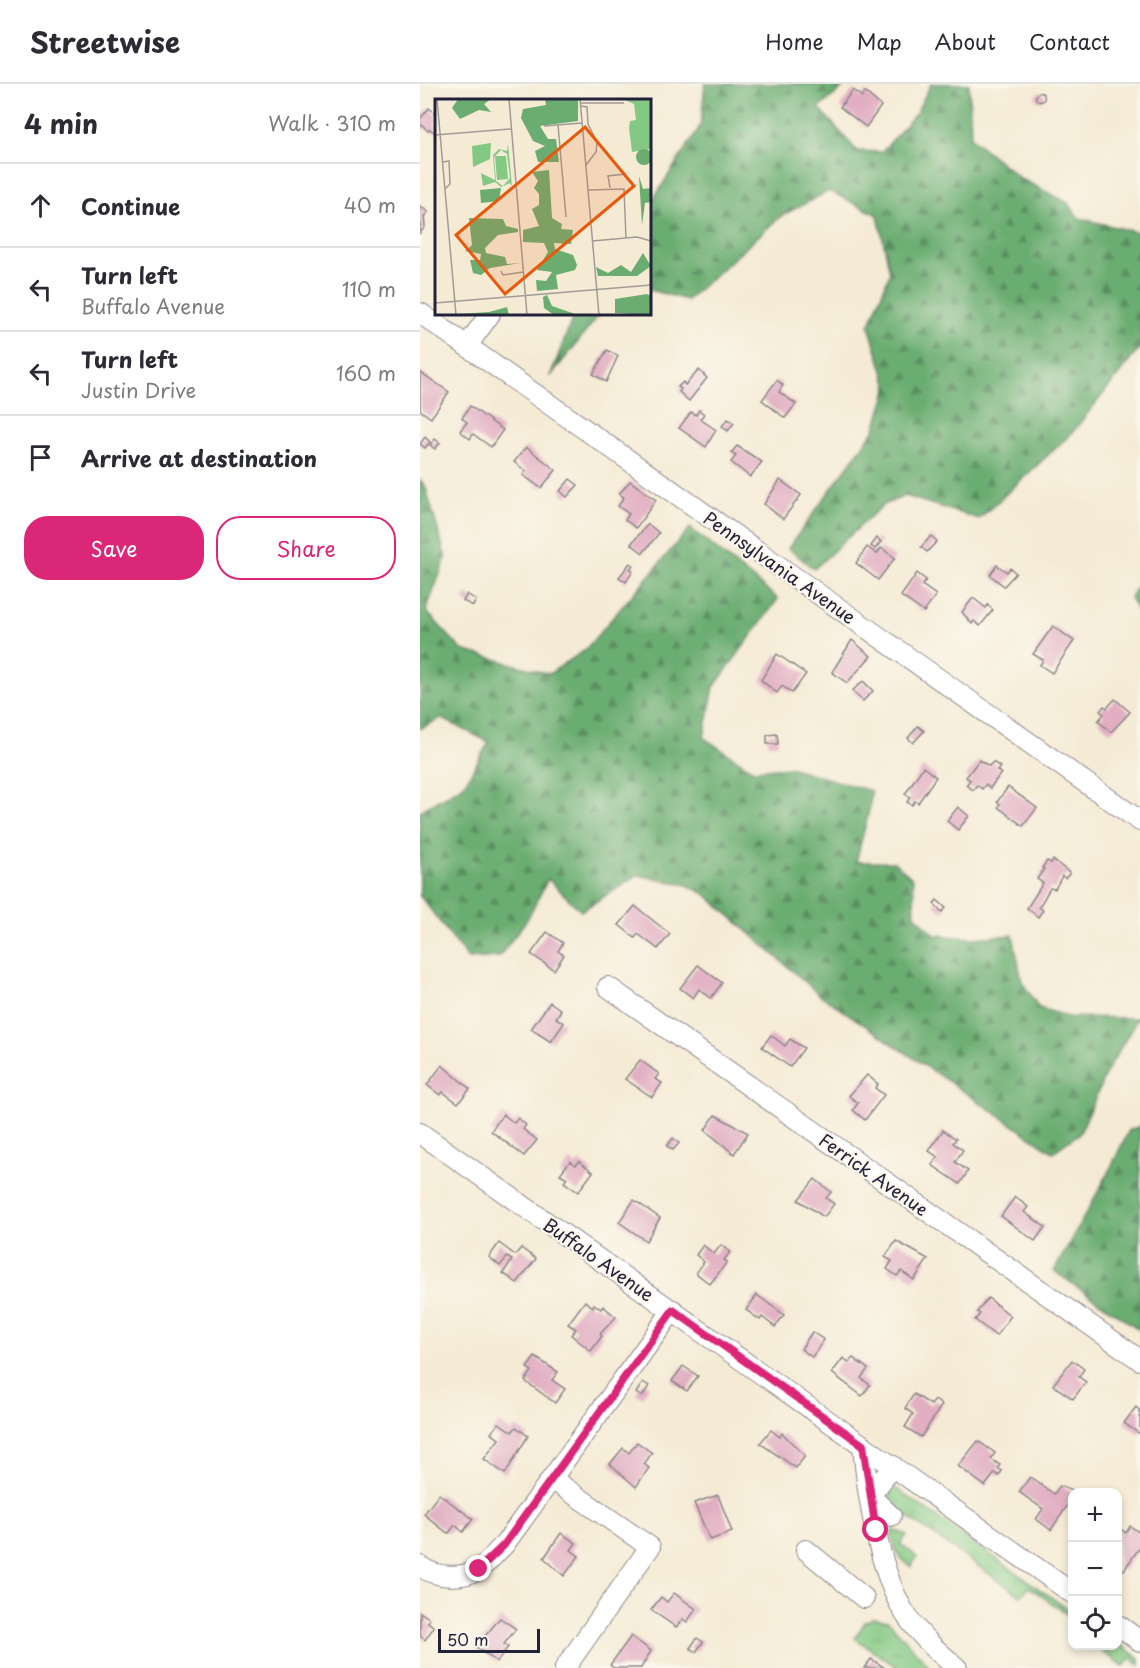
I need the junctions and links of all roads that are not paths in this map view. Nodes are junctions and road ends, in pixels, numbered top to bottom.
1 (420, 313) edge
2 (489, 315) edge
3 (467, 346) junction
4 (1140, 821) edge
5 (608, 987) dead end
6 (420, 1133) edge
7 (673, 1310) junction
8 (1140, 1360) edge
9 (863, 1445) junction
10 (893, 1466) junction
11 (552, 1479) junction
12 (870, 1496) junction
13 (891, 1516) dead end
14 (806, 1550) dead end
15 (420, 1566) edge
16 (1068, 1590) edge
17 (864, 1598) dead end
18 (1122, 1628) edge
19 (1140, 1641) edge
20 (565, 1668) edge
21 (957, 1668) edge

1 - 3 street, Pennsylvania Avenue
2 - 3 street
3 - 4 street, Pennsylvania Avenue
5 - 8 street, Ferrick Avenue
6 - 7 street, Buffalo Avenue
7 - 9 street, Buffalo Avenue
7 - 11 street
9 - 10 street, Buffalo Avenue
9 - 12 street
10 - 12 street
10 - 16 street, Buffalo Avenue
11 - 15 street
11 - 20 street
12 - 13 street
12 - 21 street
14 - 17 street
18 - 19 street

